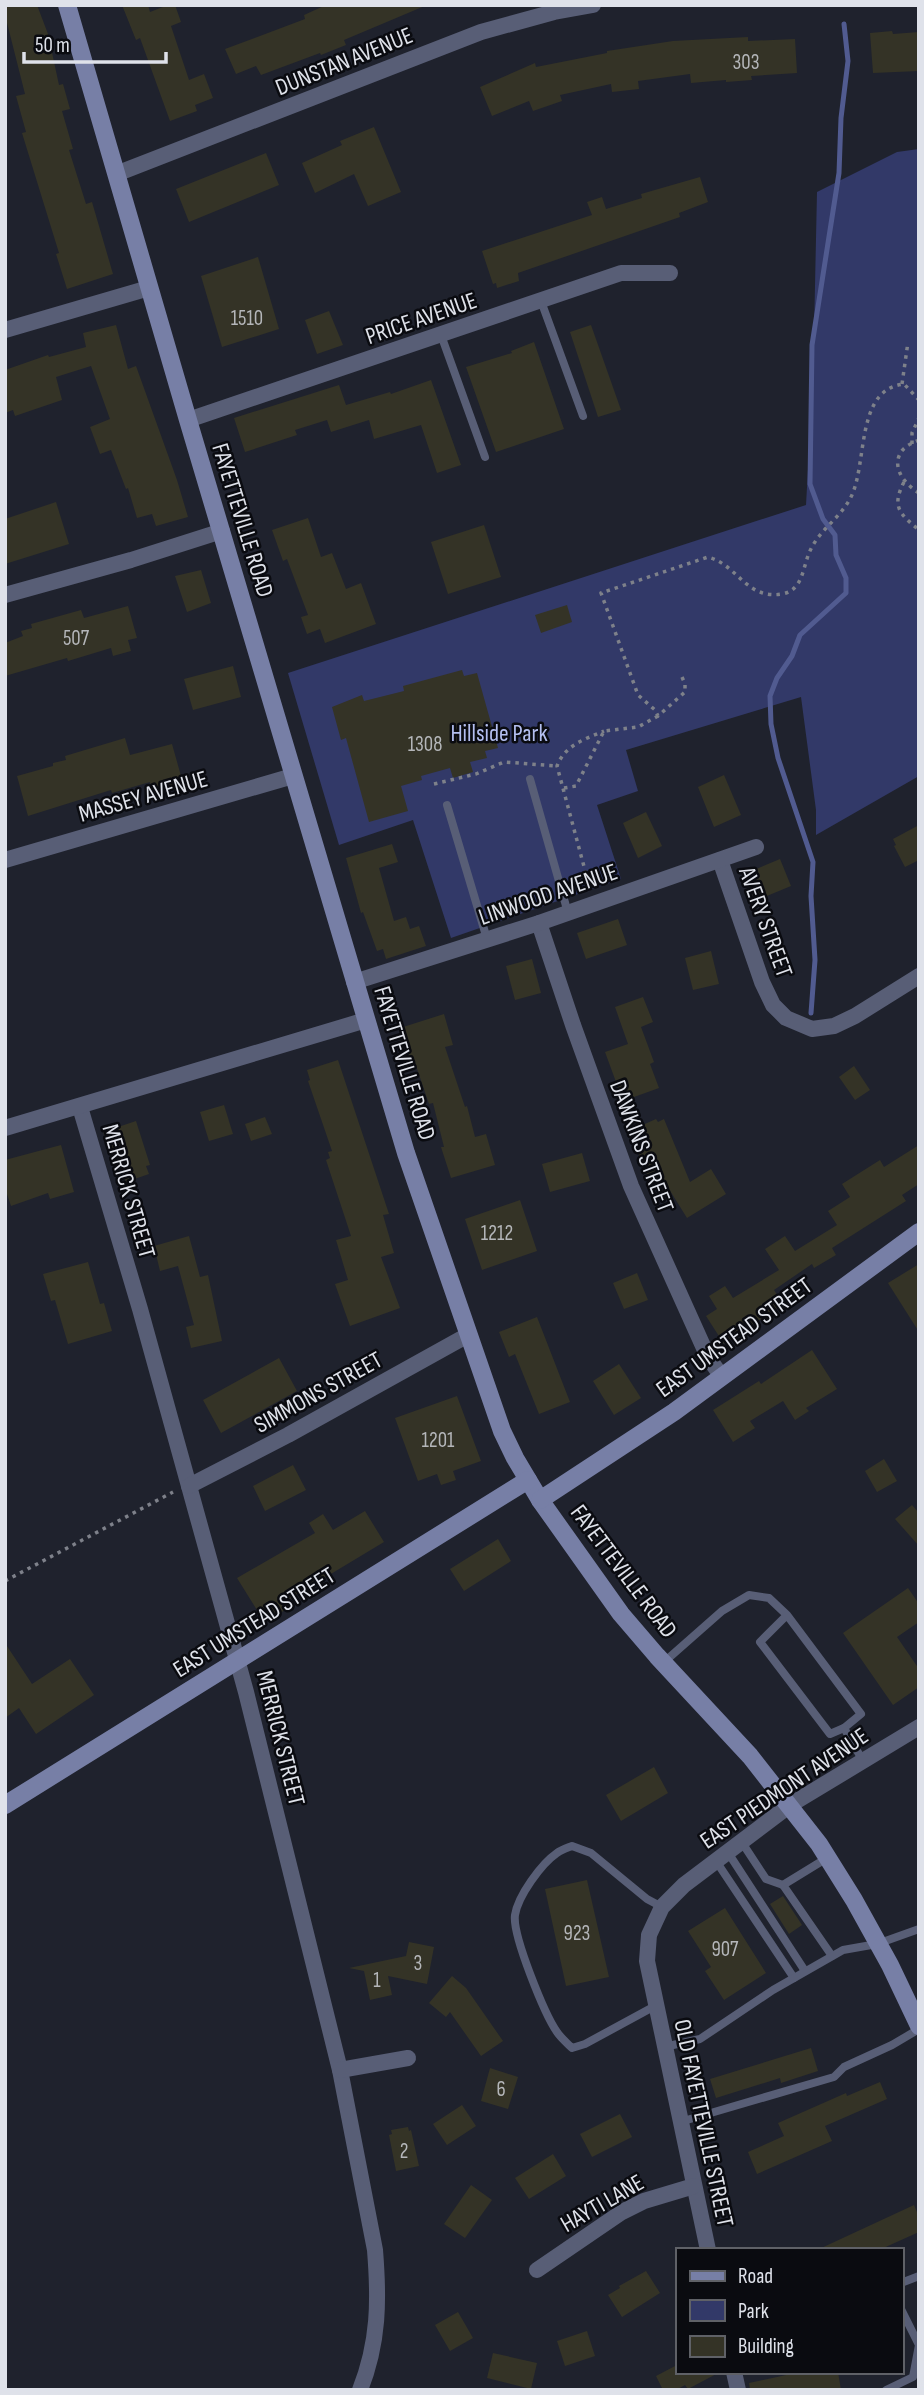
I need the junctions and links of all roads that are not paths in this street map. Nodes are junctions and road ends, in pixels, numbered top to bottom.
1 (67, 5) edge
2 (593, 5) edge
3 (116, 174) junction
4 (670, 273) dead end
5 (149, 288) junction
6 (541, 301) junction
7 (5, 330) edge
8 (441, 335) junction
9 (583, 416) dead end
10 (188, 420) junction
11 (485, 457) dead end
12 (222, 531) junction
13 (5, 595) edge
14 (293, 776) junction
15 (530, 779) dead end
16 (447, 805) dead end
17 (756, 847) dead end
18 (7, 854) edge
19 (720, 860) junction
20 (568, 912) junction
21 (539, 923) junction
22 (487, 939) junction
23 (919, 976) edge
24 (354, 982) junction
25 (366, 1020) junction
26 (80, 1107) junction
27 (5, 1129) edge
28 (919, 1232) edge
29 (468, 1335) junction
30 (722, 1377) junction
31 (528, 1480) junction
32 (189, 1486) junction
33 (540, 1500) junction
34 (787, 1615) junction
35 (238, 1661) junction
36 (663, 1663) junction
37 (919, 1727) edge
38 (844, 1728) junction
39 (863, 1761) junction
40 (5, 1805) edge
41 (790, 1805) junction
42 (728, 1851) junction
43 (827, 1858) junction
44 (766, 1879) junction
45 (783, 1885) junction
46 (751, 1888) junction
47 (662, 1907) junction
48 (919, 1928) edge
49 (877, 1944) junction
50 (832, 1956) junction
51 (805, 1971) junction
52 (794, 1978) junction
53 (655, 2006) junction
54 (919, 2027) edge
55 (664, 2047) junction
56 (408, 2058) dead end
57 (340, 2070) junction
58 (680, 2122) junction
59 (694, 2186) junction
60 (708, 2248) edge
61 (537, 2270) dead end
62 (903, 2312) edge
63 (360, 2390) edge
64 (886, 2390) edge

1 - 3 main road, FAYETTEVILLE ROAD
2 - 3 street, DUNSTAN AVENUE
3 - 5 main road, FAYETTEVILLE ROAD
4 - 6 street, PRICE AVENUE
5 - 7 street
5 - 10 main road, FAYETTEVILLE ROAD
6 - 8 street, PRICE AVENUE
6 - 9 lane
8 - 10 street, PRICE AVENUE
8 - 11 lane
10 - 12 main road, FAYETTEVILLE ROAD
12 - 13 street
12 - 14 main road, FAYETTEVILLE ROAD
14 - 18 street, MASSEY AVENUE
14 - 24 main road, FAYETTEVILLE ROAD
15 - 20 lane
16 - 22 lane
17 - 19 street, LINWOOD AVENUE
19 - 20 street, LINWOOD AVENUE
19 - 23 street, AVERY STREET
20 - 21 street, LINWOOD AVENUE
21 - 22 street, LINWOOD AVENUE
21 - 30 street, DAWKINS STREET
22 - 24 street, LINWOOD AVENUE
24 - 25 main road, FAYETTEVILLE ROAD
25 - 26 street
25 - 29 main road, FAYETTEVILLE ROAD
26 - 27 street
26 - 32 street, MERRICK STREET
28 - 30 main road, EAST UMSTEAD STREET
29 - 31 main road, FAYETTEVILLE ROAD
29 - 32 street, SIMMONS STREET
30 - 33 main road, EAST UMSTEAD STREET
31 - 33 main road, FAYETTEVILLE ROAD
31 - 35 main road, EAST UMSTEAD STREET
32 - 35 street, MERRICK STREET
33 - 36 main road, FAYETTEVILLE ROAD
34 - 36 lane
34 - 38 lane
34 - 38 lane
35 - 40 main road, EAST UMSTEAD STREET
35 - 57 street, MERRICK STREET
36 - 41 main road, FAYETTEVILLE ROAD
37 - 39 street, EAST PIEDMONT AVENUE
38 - 39 lane
39 - 41 street, EAST PIEDMONT AVENUE
41 - 42 street, EAST PIEDMONT AVENUE
41 - 43 main road, FAYETTEVILLE ROAD
42 - 44 lane
42 - 46 lane
42 - 47 street, EAST PIEDMONT AVENUE
42 - 52 lane
43 - 45 lane
43 - 49 main road, FAYETTEVILLE ROAD
44 - 45 lane
44 - 46 lane
45 - 50 lane
46 - 51 lane
47 - 53 street, EAST PIEDMONT AVENUE
47 - 53 lane
48 - 49 lane
49 - 50 lane
49 - 54 main road, FAYETTEVILLE ROAD
50 - 51 lane
51 - 52 lane
52 - 55 lane
53 - 55 street, OLD FAYETTEVILLE STREET
54 - 58 lane
55 - 58 street, OLD FAYETTEVILLE STREET
56 - 57 street
57 - 63 street, MERRICK STREET
58 - 59 street, OLD FAYETTEVILLE STREET
59 - 60 street, OLD FAYETTEVILLE STREET
59 - 61 street, HAYTI LANE
62 - 64 lane

